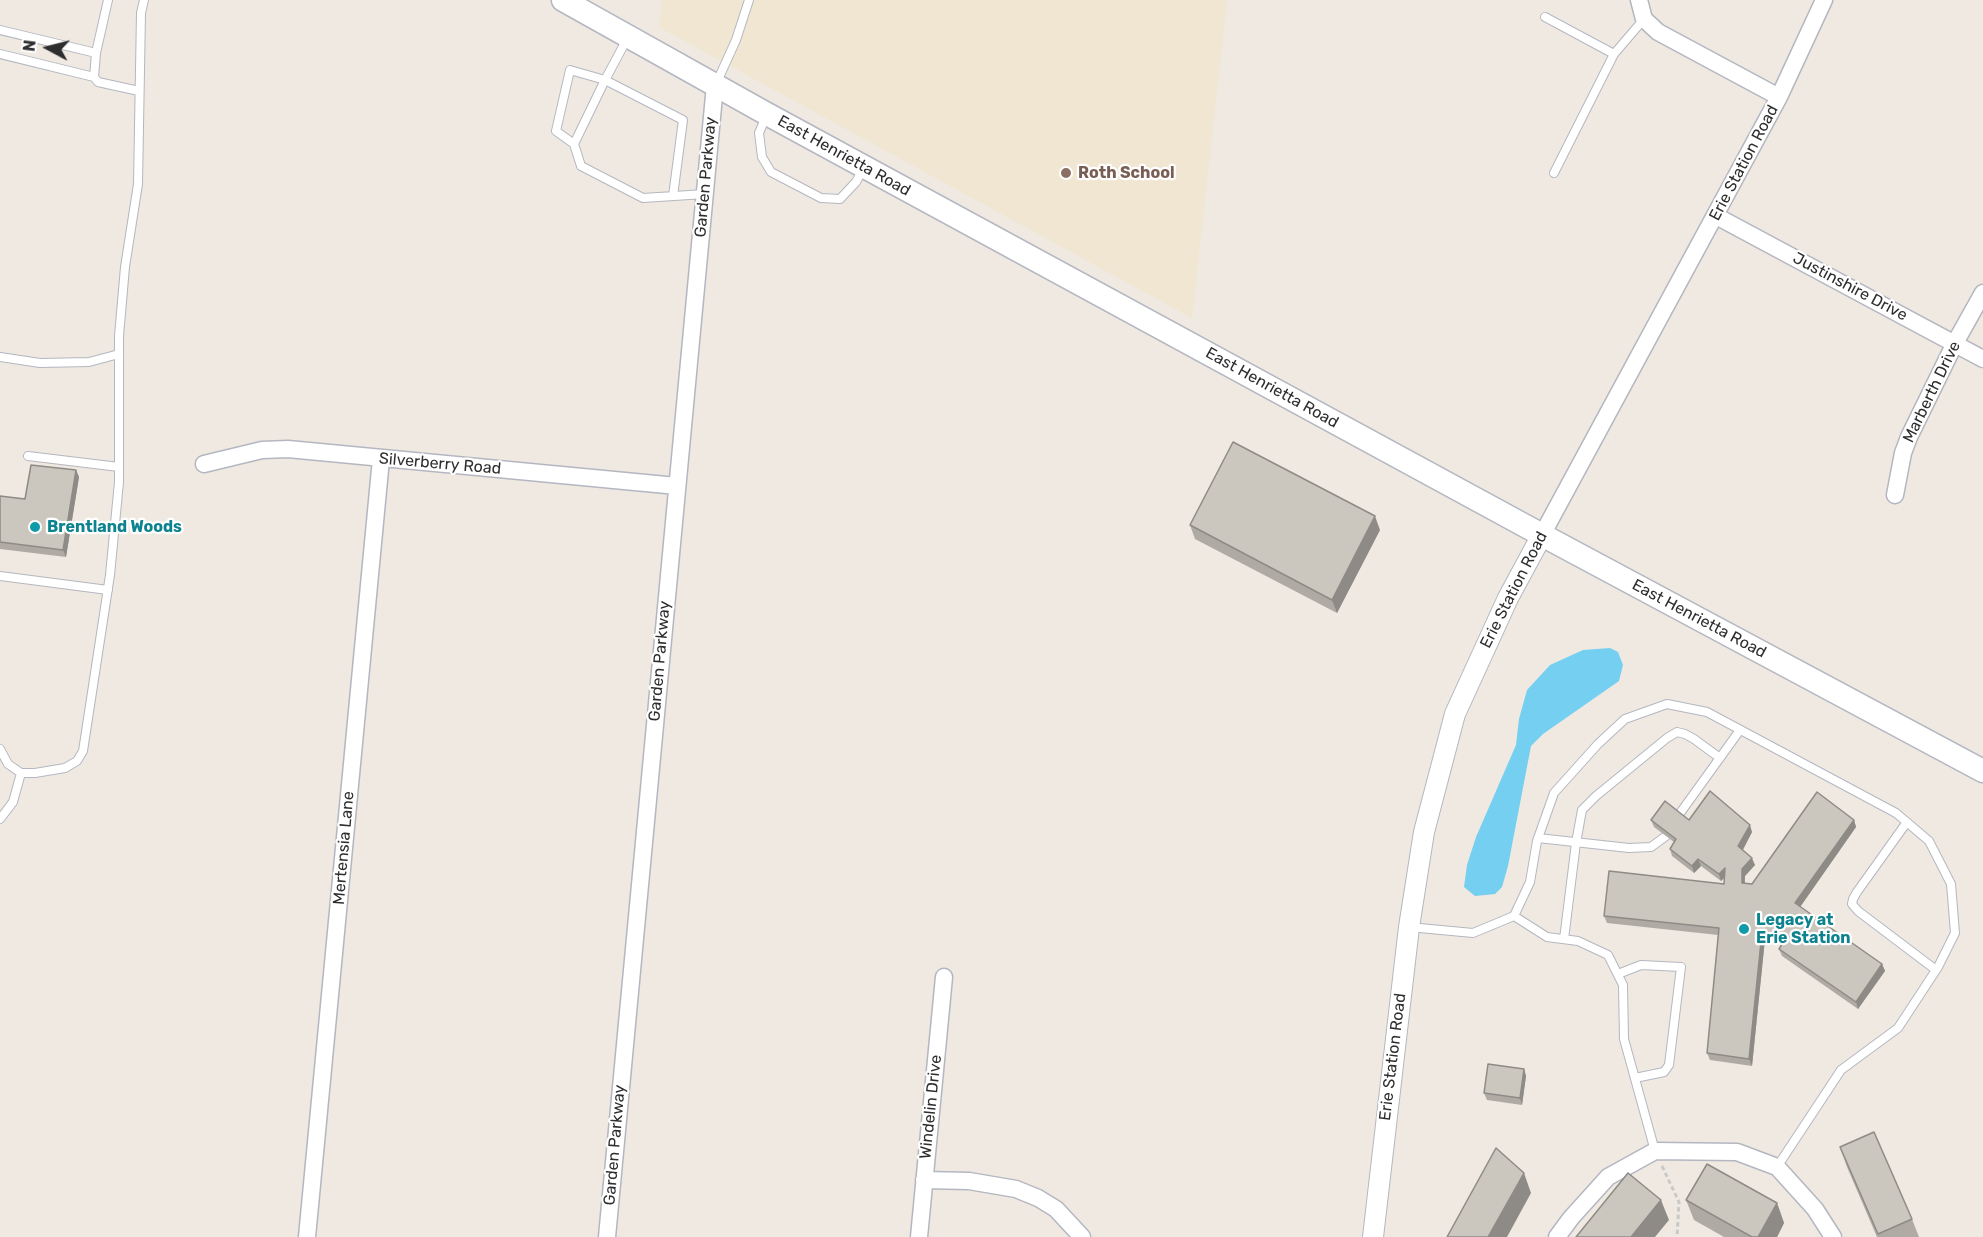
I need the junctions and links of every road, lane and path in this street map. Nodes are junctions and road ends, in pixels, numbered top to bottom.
1 (108, 0) edge
2 (144, 0) edge
3 (563, 0) edge
4 (749, 0) edge
5 (1639, 0) edge
6 (1824, 0) edge
7 (1545, 17) dead end
8 (1644, 19) junction
9 (0, 30) edge
10 (628, 37) junction
11 (96, 52) junction
12 (0, 54) edge
13 (1614, 54) junction
14 (93, 77) junction
15 (605, 80) junction
16 (715, 85) junction
17 (139, 91) junction
18 (1779, 97) junction
19 (767, 114) junction
20 (574, 144) junction
21 (864, 166) junction
22 (1554, 173) dead end
23 (705, 194) junction
24 (673, 196) junction
25 (1716, 216) junction
26 (1983, 293) edge
27 (1955, 344) junction
28 (119, 354) junction
29 (0, 357) edge
30 (1983, 359) edge
31 (28, 456) dead end
32 (381, 459) junction
33 (204, 464) dead end
34 (119, 467) junction
35 (677, 486) junction
36 (1895, 495) dead end
37 (1542, 535) junction
38 (0, 576) edge
39 (108, 590) junction
40 (1740, 730) junction
41 (0, 749) edge
42 (1720, 758) junction
43 (1983, 771) edge
44 (21, 773) junction
45 (1678, 816) edge
46 (0, 819) edge
47 (1907, 822) junction
48 (1665, 836) edge
49 (1538, 838) junction
50 (1576, 843) junction
51 (1514, 916) junction
52 (1409, 927) junction
53 (1564, 939) junction
54 (1936, 970) junction
55 (1618, 974) junction
56 (944, 977) dead end
57 (1635, 1078) junction
58 (1655, 1150) junction
59 (1777, 1167) junction
60 (924, 1180) junction
61 (307, 1237) edge
62 (606, 1237) edge
63 (919, 1237) edge
64 (1082, 1237) edge
65 (1373, 1237) edge
66 (1557, 1237) edge
67 (1677, 1237) edge
68 (1833, 1237) edge

1 - 11 lane
2 - 17 lane
3 - 10 main road, East Henrietta Road
4 - 16 lane
5 - 8 street
6 - 18 street, Erie Station Road
7 - 13 lane
8 - 13 lane
8 - 18 street
9 - 11 lane
10 - 15 lane
10 - 16 main road, East Henrietta Road
11 - 14 lane
12 - 14 lane
13 - 22 lane
14 - 17 lane
15 - 20 lane
15 - 20 lane
15 - 24 lane
16 - 19 main road, East Henrietta Road
16 - 23 street, Garden Parkway
17 - 28 lane
18 - 25 street, Erie Station Road
19 - 21 main road, East Henrietta Road
19 - 21 lane
20 - 24 lane
21 - 37 main road, East Henrietta Road
23 - 24 lane
23 - 35 street, Garden Parkway
25 - 27 street, Justinshire Drive
25 - 37 street, Erie Station Road
26 - 27 street, Marberth Drive
27 - 30 street, Justinshire Drive
27 - 36 street, Marberth Drive
28 - 29 lane
28 - 34 lane
31 - 34 lane
32 - 33 street, Silverberry Road
32 - 35 street, Silverberry Road
32 - 61 street, Mertensia Lane
34 - 39 lane
35 - 62 street, Garden Parkway
37 - 43 main road, East Henrietta Road
37 - 52 street, Erie Station Road
38 - 39 lane
39 - 44 lane
40 - 42 lane
40 - 47 lane
40 - 49 lane
41 - 44 lane
42 - 45 lane
42 - 50 lane
44 - 46 lane
47 - 54 lane
47 - 54 lane
48 - 50 lane
49 - 50 lane
49 - 51 lane
50 - 53 lane
51 - 52 lane
51 - 53 lane
52 - 65 street, Erie Station Road
53 - 55 lane
54 - 59 lane
55 - 57 lane
55 - 57 lane
56 - 60 street, Windelin Drive
57 - 58 lane
58 - 59 street
58 - 66 street
58 - 67 path
59 - 68 street
60 - 63 street, Windelin Drive
60 - 64 street

